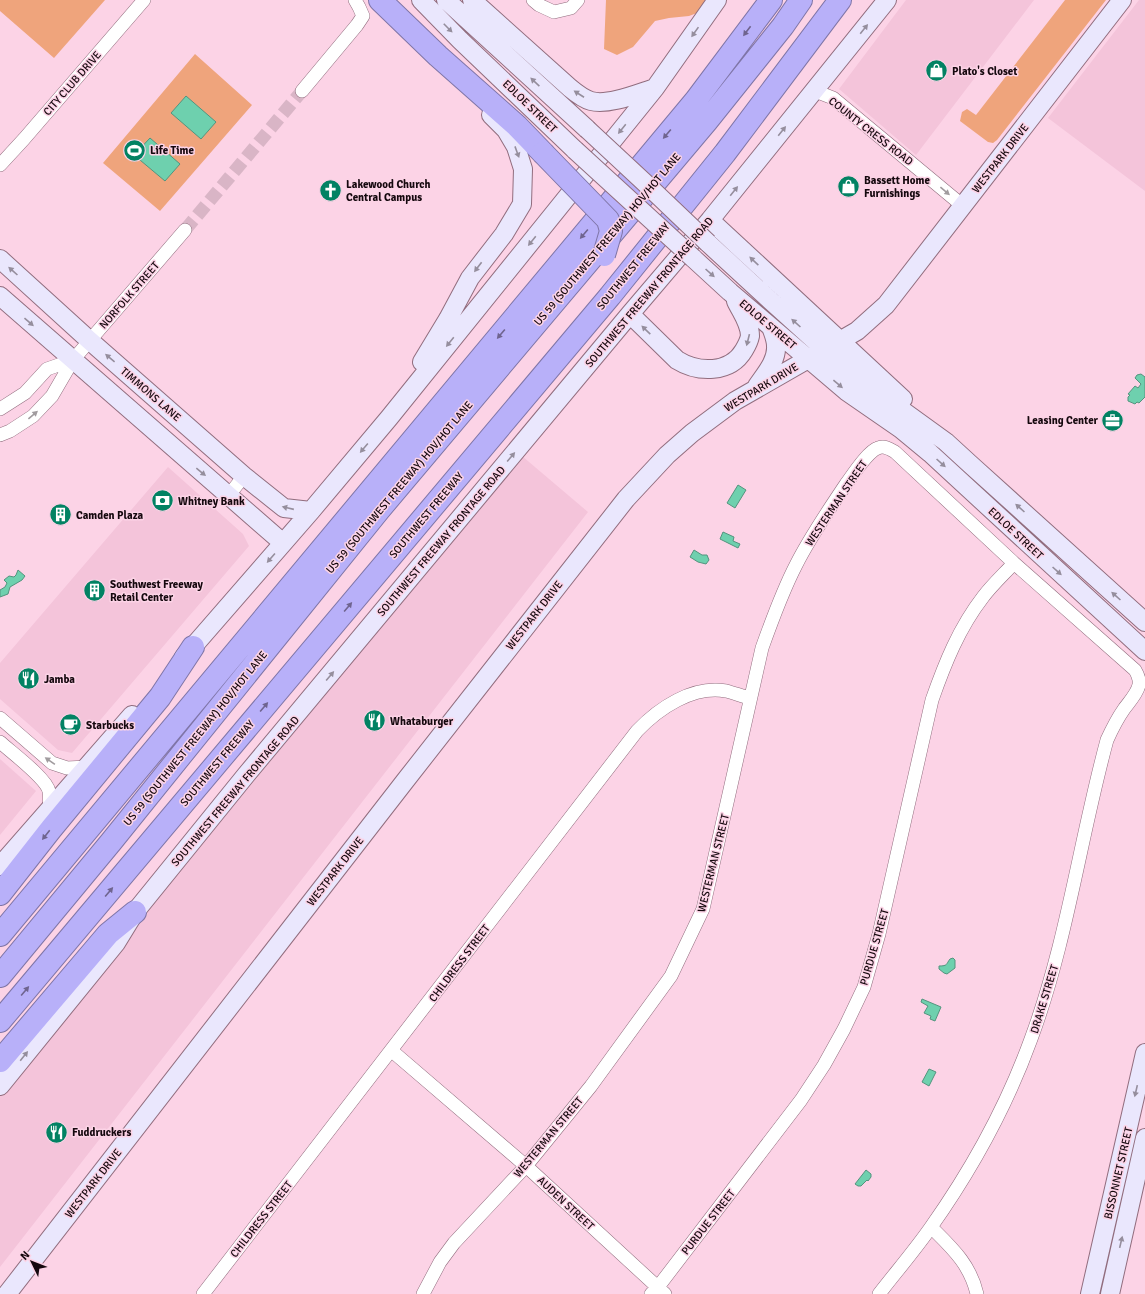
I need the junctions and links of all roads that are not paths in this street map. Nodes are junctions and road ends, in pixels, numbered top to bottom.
1 (144, 0) edge
2 (355, 0) edge
3 (380, 0) edge
4 (421, 0) edge
5 (446, 0) edge
6 (472, 0) edge
7 (533, 0) edge
8 (578, 0) edge
9 (717, 0) edge
10 (771, 0) edge
11 (801, 0) edge
12 (810, 0) edge
13 (840, 0) edge
14 (887, 0) edge
15 (1122, 0) edge
16 (656, 88) junction
17 (302, 91) tunnel mouth
18 (815, 91) junction
19 (0, 165) edge
20 (656, 194) junction
21 (963, 206) junction
22 (641, 211) junction
23 (710, 220) junction
24 (185, 230) tunnel mouth
25 (604, 255) junction
26 (0, 259) edge
27 (728, 290) junction
28 (0, 296) edge
29 (630, 314) junction
30 (772, 327) junction
31 (89, 340) junction
32 (832, 345) junction
33 (808, 358) junction
34 (72, 360) junction
35 (756, 389) junction
36 (119, 401) junction
37 (0, 409) edge
38 (389, 418) junction
39 (0, 435) edge
40 (878, 448) joint
41 (230, 463) junction
42 (244, 476) junction
43 (229, 495) junction
44 (311, 511) junction
45 (1040, 526) junction
46 (1025, 542) junction
47 (283, 543) junction
48 (1014, 563) junction
49 (1145, 622) edge
50 (193, 647) junction
51 (1145, 652) edge
52 (1139, 675) joint
53 (750, 698) junction
54 (0, 718) edge
55 (0, 742) edge
56 (87, 767) junction
57 (50, 809) junction
58 (111, 842) junction
59 (0, 866) edge
60 (0, 894) edge
61 (135, 912) junction
62 (0, 935) edge
63 (0, 976) edge
64 (0, 1021) edge
65 (392, 1051) junction
66 (1145, 1053) edge
67 (0, 1061) edge
68 (0, 1086) edge
69 (1145, 1138) edge
70 (526, 1166) junction
71 (931, 1227) junction
72 (1098, 1260) junction
73 (1116, 1264) junction
74 (658, 1292) edge
75 (7, 1294) edge
76 (203, 1294) edge
77 (422, 1294) edge
78 (879, 1294) edge
79 (977, 1294) edge
80 (1090, 1294) edge
81 (1110, 1294) edge

1 - 19 street, CITY CLUB DRIVE
2 - 17 street
3 - 25 highway, bridge
3 -> 38 main road
4 -> 22 main road, EDLOE STREET, bridge
20 -> 5 main road, EDLOE STREET, bridge
16 -> 6 main road
7 - 8 street
9 -> 16 main road
10 -> 62 highway
11 - 58 highway, US 59 (SOUTHWEST FREEWAY) HOV/HOT LANE
12 - 20 highway
64 -> 13 highway, SOUTHWEST FREEWAY
18 -> 14 main road, SOUTHWEST FREEWAY FRONTAGE ROAD
15 - 21 main road, WESTPARK DRIVE
16 -> 38 main road
18 -> 21 street, COUNTY CRESS ROAD
23 -> 18 main road, SOUTHWEST FREEWAY FRONTAGE ROAD
20 - 22 highway
32 -> 20 main road, EDLOE STREET, bridge
21 - 32 main road, WESTPARK DRIVE
22 - 25 highway
22 -> 27 main road, EDLOE STREET, bridge
23 - 29 main road, SOUTHWEST FREEWAY FRONTAGE ROAD
32 -> 23 main road
24 - 31 street, NORFOLK STREET
25 - 58 highway
31 -> 26 main road, TIMMONS LANE
27 -> 29 main road
27 - 30 main road, EDLOE STREET
28 -> 34 main road
61 -> 29 main road, SOUTHWEST FREEWAY FRONTAGE ROAD
30 - 33 main road, EDLOE STREET
30 - 35 main road
31 - 34 street, NORFOLK STREET
41 -> 31 main road, TIMMONS LANE
32 - 33 main road, WESTPARK DRIVE
45 -> 32 main road, EDLOE STREET
33 - 35 main road, WESTPARK DRIVE
33 -> 46 main road, EDLOE STREET
34 - 36 main road
34 - 37 street, NORFOLK STREET
39 -> 34 street, NORFOLK STREET
35 - 75 main road, WESTPARK DRIVE
36 - 41 main road
36 -> 43 main road
38 -> 44 main road
40 - 48 street, EDLOE STREET
40 - 53 street, WESTERMAN STREET
41 - 42 main road, TIMMONS LANE
42 - 43 street
44 -> 42 main road, TIMMONS LANE
43 - 47 main road
44 - 47 main road
45 - 46 main road
49 -> 45 main road, EDLOE STREET
46 -> 51 main road, EDLOE STREET
47 -> 50 main road
48 - 52 street, EDLOE STREET
48 - 74 street, PURDUE STREET
50 - 56 main road
50 -> 60 highway
52 - 71 street, DRAKE STREET
53 - 65 street, CHILDRESS STREET
53 - 70 street, WESTERMAN STREET
56 -> 54 street
55 - 57 street
56 - 57 main road
57 - 59 main road
58 - 63 highway, US 59 (SOUTHWEST FREEWAY) HOV/HOT LANE
61 - 67 highway
68 -> 61 main road, SOUTHWEST FREEWAY FRONTAGE ROAD
65 - 70 street, AUDEN STREET
65 - 76 street, CHILDRESS STREET
66 -> 72 main road, BISSONNET STREET
73 -> 69 main road, BISSONNET STREET
70 - 74 street, AUDEN STREET
70 - 77 street, WESTERMAN STREET
71 - 78 street, DRAKE STREET
71 - 79 street
72 - 73 main road
72 - 80 main road, BISSONNET STREET
73 - 81 main road, BISSONNET STREET

